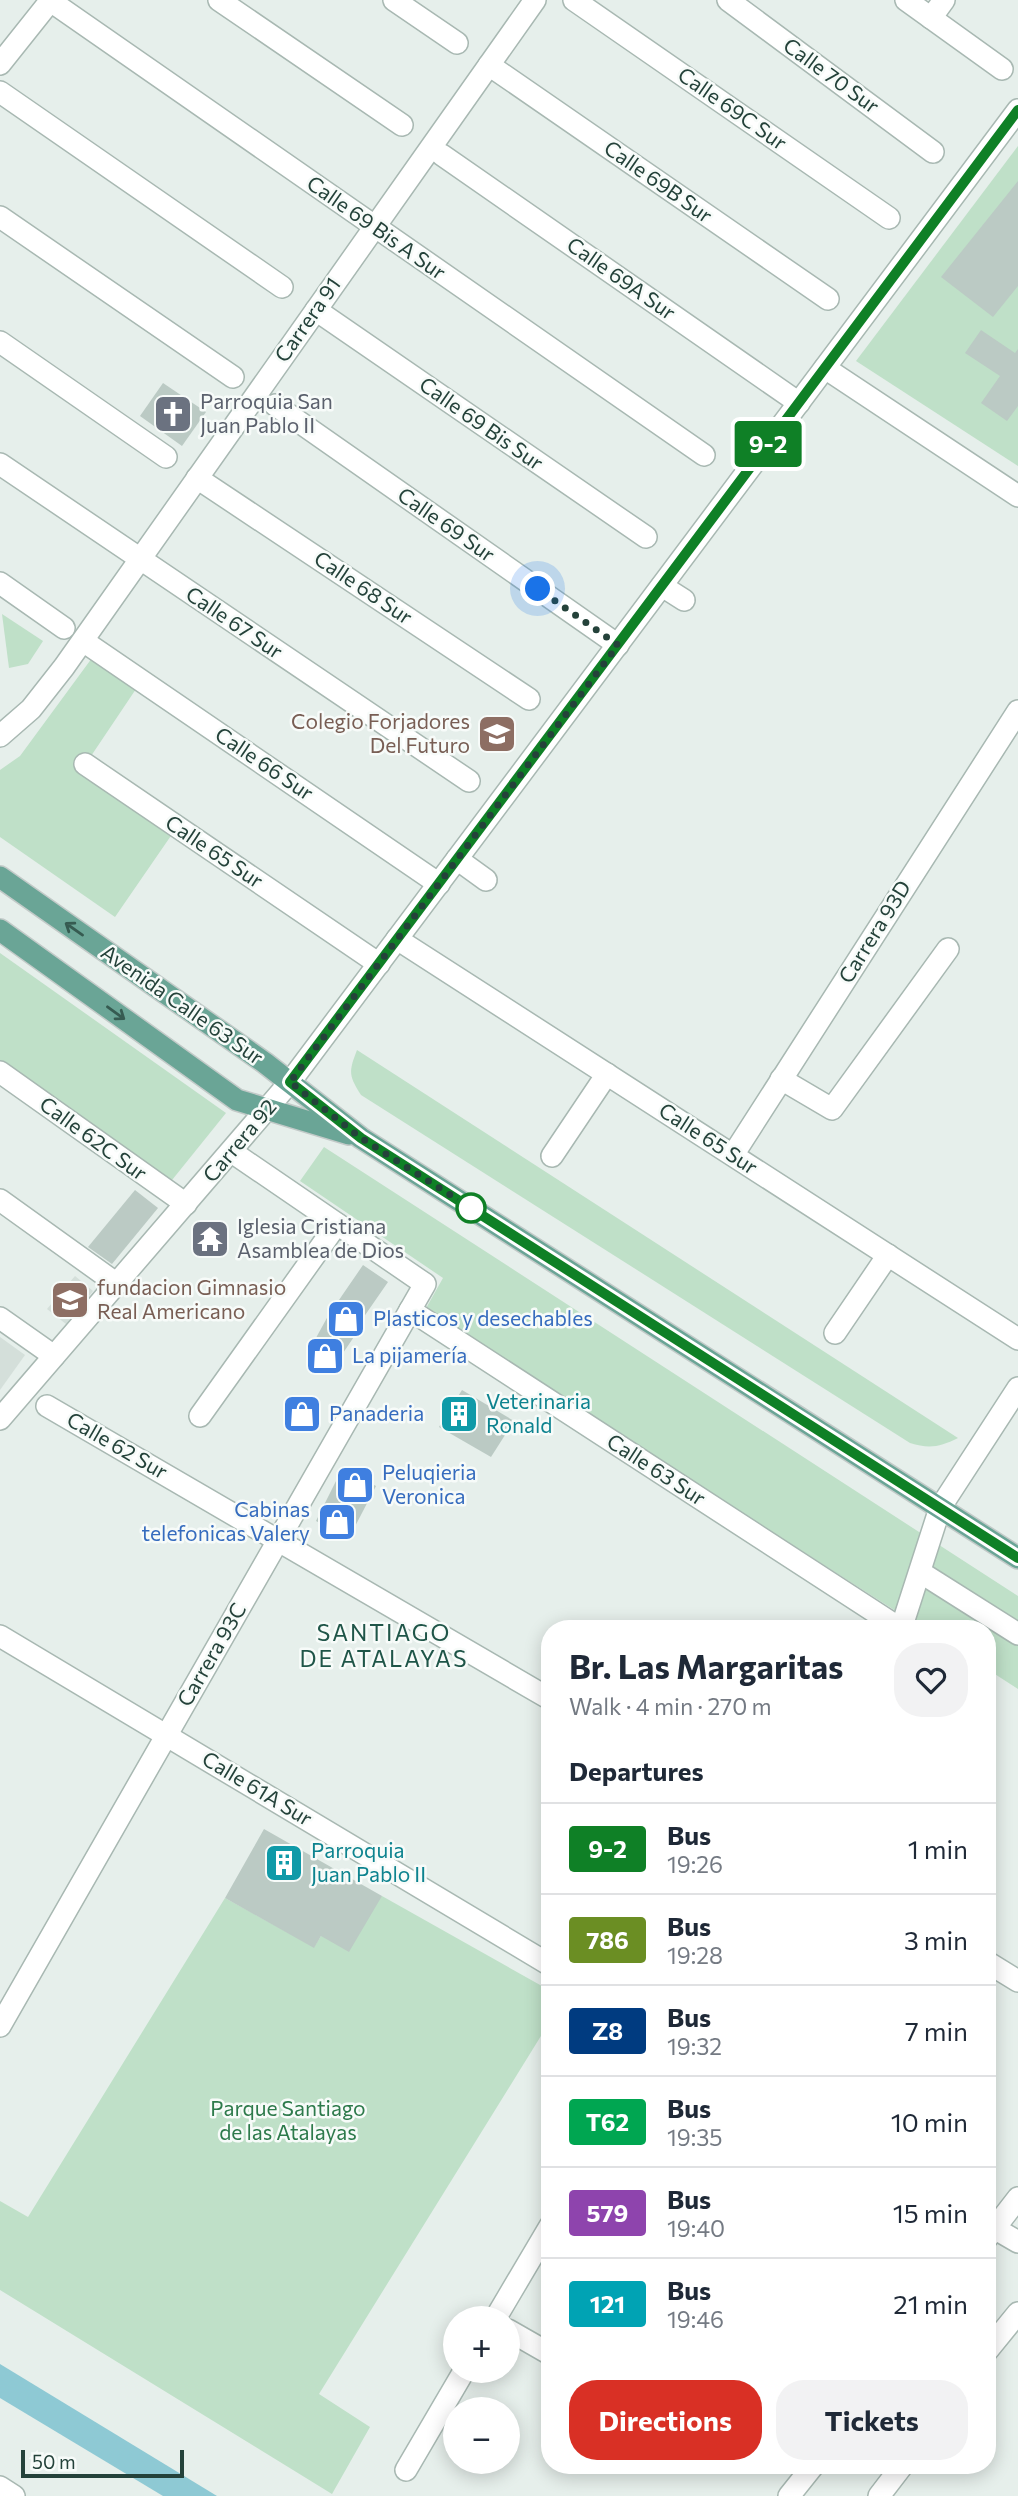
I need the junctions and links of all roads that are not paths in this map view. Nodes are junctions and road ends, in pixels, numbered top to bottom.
1 (50, 0) edge
2 (219, 0) edge
3 (394, 0) edge
4 (535, 0) edge
5 (574, 0) edge
6 (728, 0) edge
7 (905, 0) edge
8 (944, 0) edge
9 (931, 18) junction
10 (457, 43) dead end
11 (0, 64) edge
12 (489, 65) junction
13 (1002, 69) dead end
14 (0, 92) edge
15 (1018, 110) edge
16 (402, 125) dead end
17 (933, 152) dead end
18 (442, 155) dead end
19 (0, 217) edge
20 (890, 218) dead end
21 (375, 226) junction
22 (282, 287) dead end
23 (828, 299) dead end
24 (316, 310) junction
25 (0, 342) edge
26 (825, 368) junction
27 (233, 377) dead end
28 (799, 403) junction
29 (275, 405) dead end
30 (704, 455) dead end
31 (166, 457) dead end
32 (0, 464) edge
33 (197, 478) junction
34 (1018, 496) edge
35 (646, 537) dead end
36 (139, 560) junction
37 (0, 583) edge
38 (662, 586) junction
39 (684, 600) dead end
40 (64, 628) dead end
41 (89, 645) dead end
42 (618, 645) junction
43 (529, 699) dead end
44 (1018, 711) edge
45 (0, 736) edge
46 (85, 765) dead end
47 (469, 781) dead end
48 (457, 859) junction
49 (0, 877) edge
50 (486, 880) dead end
51 (439, 884) junction
52 (0, 930) edge
53 (0, 937) edge
54 (397, 939) junction
55 (20, 944) junction
56 (948, 949) dead end
57 (379, 964) junction
58 (0, 1073) edge
59 (607, 1074) junction
60 (781, 1079) junction
61 (290, 1082) junction
62 (267, 1109) junction
63 (361, 1138) junction
64 (232, 1152) junction
65 (733, 1155) junction
66 (552, 1156) dead end
67 (0, 1200) edge
68 (186, 1204) junction
69 (337, 1224) junction
70 (888, 1255) junction
71 (117, 1284) junction
72 (410, 1310) junction
73 (0, 1318) edge
74 (835, 1333) dead end
75 (1018, 1339) edge
76 (54, 1356) junction
77 (1018, 1388) edge
78 (47, 1406) dead end
79 (200, 1416) dead end
80 (0, 1419) edge
81 (940, 1508) junction
82 (279, 1539) junction
83 (1018, 1558) edge
84 (920, 1572) junction
85 (887, 1620) edge
86 (904, 1620) edge
87 (996, 1620) edge
88 (996, 1620) edge
89 (1018, 1634) edge
90 (0, 1636) edge
91 (541, 1694) edge
92 (166, 1735) junction
93 (541, 1960) edge
94 (996, 1968) edge
95 (1018, 1981) edge
96 (0, 2025) edge
97 (1018, 2198) edge
98 (996, 2223) edge
99 (996, 2233) edge
100 (541, 2241) edge
101 (1018, 2242) edge
102 (503, 2306) edge
103 (1018, 2313) edge
104 (520, 2337) edge
105 (996, 2340) edge
106 (541, 2349) edge
107 (457, 2383) edge
108 (406, 2470) dead end
109 (807, 2474) edge
110 (896, 2474) edge
111 (0, 2487) edge
112 (14, 2496) edge
113 (789, 2496) edge
114 (879, 2496) edge

1 - 11 street
1 - 21 street, Calle 69 Bis A Sur
2 - 16 street
3 - 10 street
4 - 12 street, Carrera 91
5 - 20 street, Calle 69C Sur
6 - 17 street, Calle 70 Sur
7 - 9 street
8 - 9 street
9 - 13 street
12 - 21 street, Carrera 91
12 - 23 street, Calle 69B Sur
14 - 22 street
15 - 26 street, Carrera 92
18 - 28 street, Calle 69A Sur
19 - 27 street
21 - 24 street, Carrera 91
21 - 30 street, Calle 69 Bis A Sur
24 - 33 street, Carrera 91
24 - 35 street, Calle 69 Bis Sur
25 - 31 street
26 - 28 street, Carrera 92
26 - 34 street
28 - 38 street, Carrera 92
29 - 42 street, Calle 69 Sur
32 - 36 street, Calle 67 Sur
33 - 36 street, Carrera 91
33 - 43 street, Calle 68 Sur
36 - 45 street, Carrera 91
36 - 47 street, Calle 67 Sur
37 - 40 street
38 - 39 street
38 - 42 street, Carrera 92
41 - 51 street, Calle 66 Sur
42 - 48 street, Carrera 92
44 - 60 street, Carrera 93D
46 - 57 street, Calle 65 Sur
48 - 50 street
48 - 51 street, Carrera 92
61 -> 49 main road, Avenida Calle 63 Sur
51 - 54 street, Carrera 92
52 - 55 main road, Avenida Calle 63 Sur
53 - 55 main road
54 - 57 street, Carrera 92
54 - 59 street, Calle 65 Sur
55 -> 62 main road, Avenida Calle 63 Sur
56 - 60 street
57 - 61 street, Carrera 92
58 - 68 street, Calle 62C Sur
59 - 65 street, Calle 65 Sur
59 - 66 street
60 - 65 street, Carrera 93D
61 - 62 street, Carrera 92
61 - 63 main road, Avenida Calle 63 Sur
62 - 63 main road, Avenida Calle 63 Sur
62 - 64 street, Carrera 92
63 - 81 main road, Avenida Calle 63 Sur
64 - 68 street, Carrera 92
64 - 69 street
65 - 70 street, Calle 65 Sur
67 - 71 street
68 - 71 street, Carrera 92
69 - 72 street, Carrera 93C
69 - 79 street
70 - 74 street
70 - 75 street, Calle 65 Sur
71 - 76 street, Carrera 92
72 - 82 street, Carrera 93C
72 - 85 street, Calle 63 Sur
73 - 76 street
76 - 80 street, Carrera 92
77 - 81 street
78 - 82 street, Calle 62 Sur
81 - 83 main road, Avenida Calle 63 Sur
81 - 84 street
82 - 91 street, Calle 62 Sur
82 - 92 street, Carrera 93C
84 - 86 street
84 - 87 street
88 - 89 street
90 - 92 street, Calle 61A Sur
92 - 93 street, Calle 61A Sur
92 - 96 street, Carrera 93C
94 - 95 street
97 - 98 street
99 - 101 street
100 - 102 street
103 - 105 street
104 - 106 street
107 - 108 street
109 - 113 street
110 - 114 street
111 - 112 street

